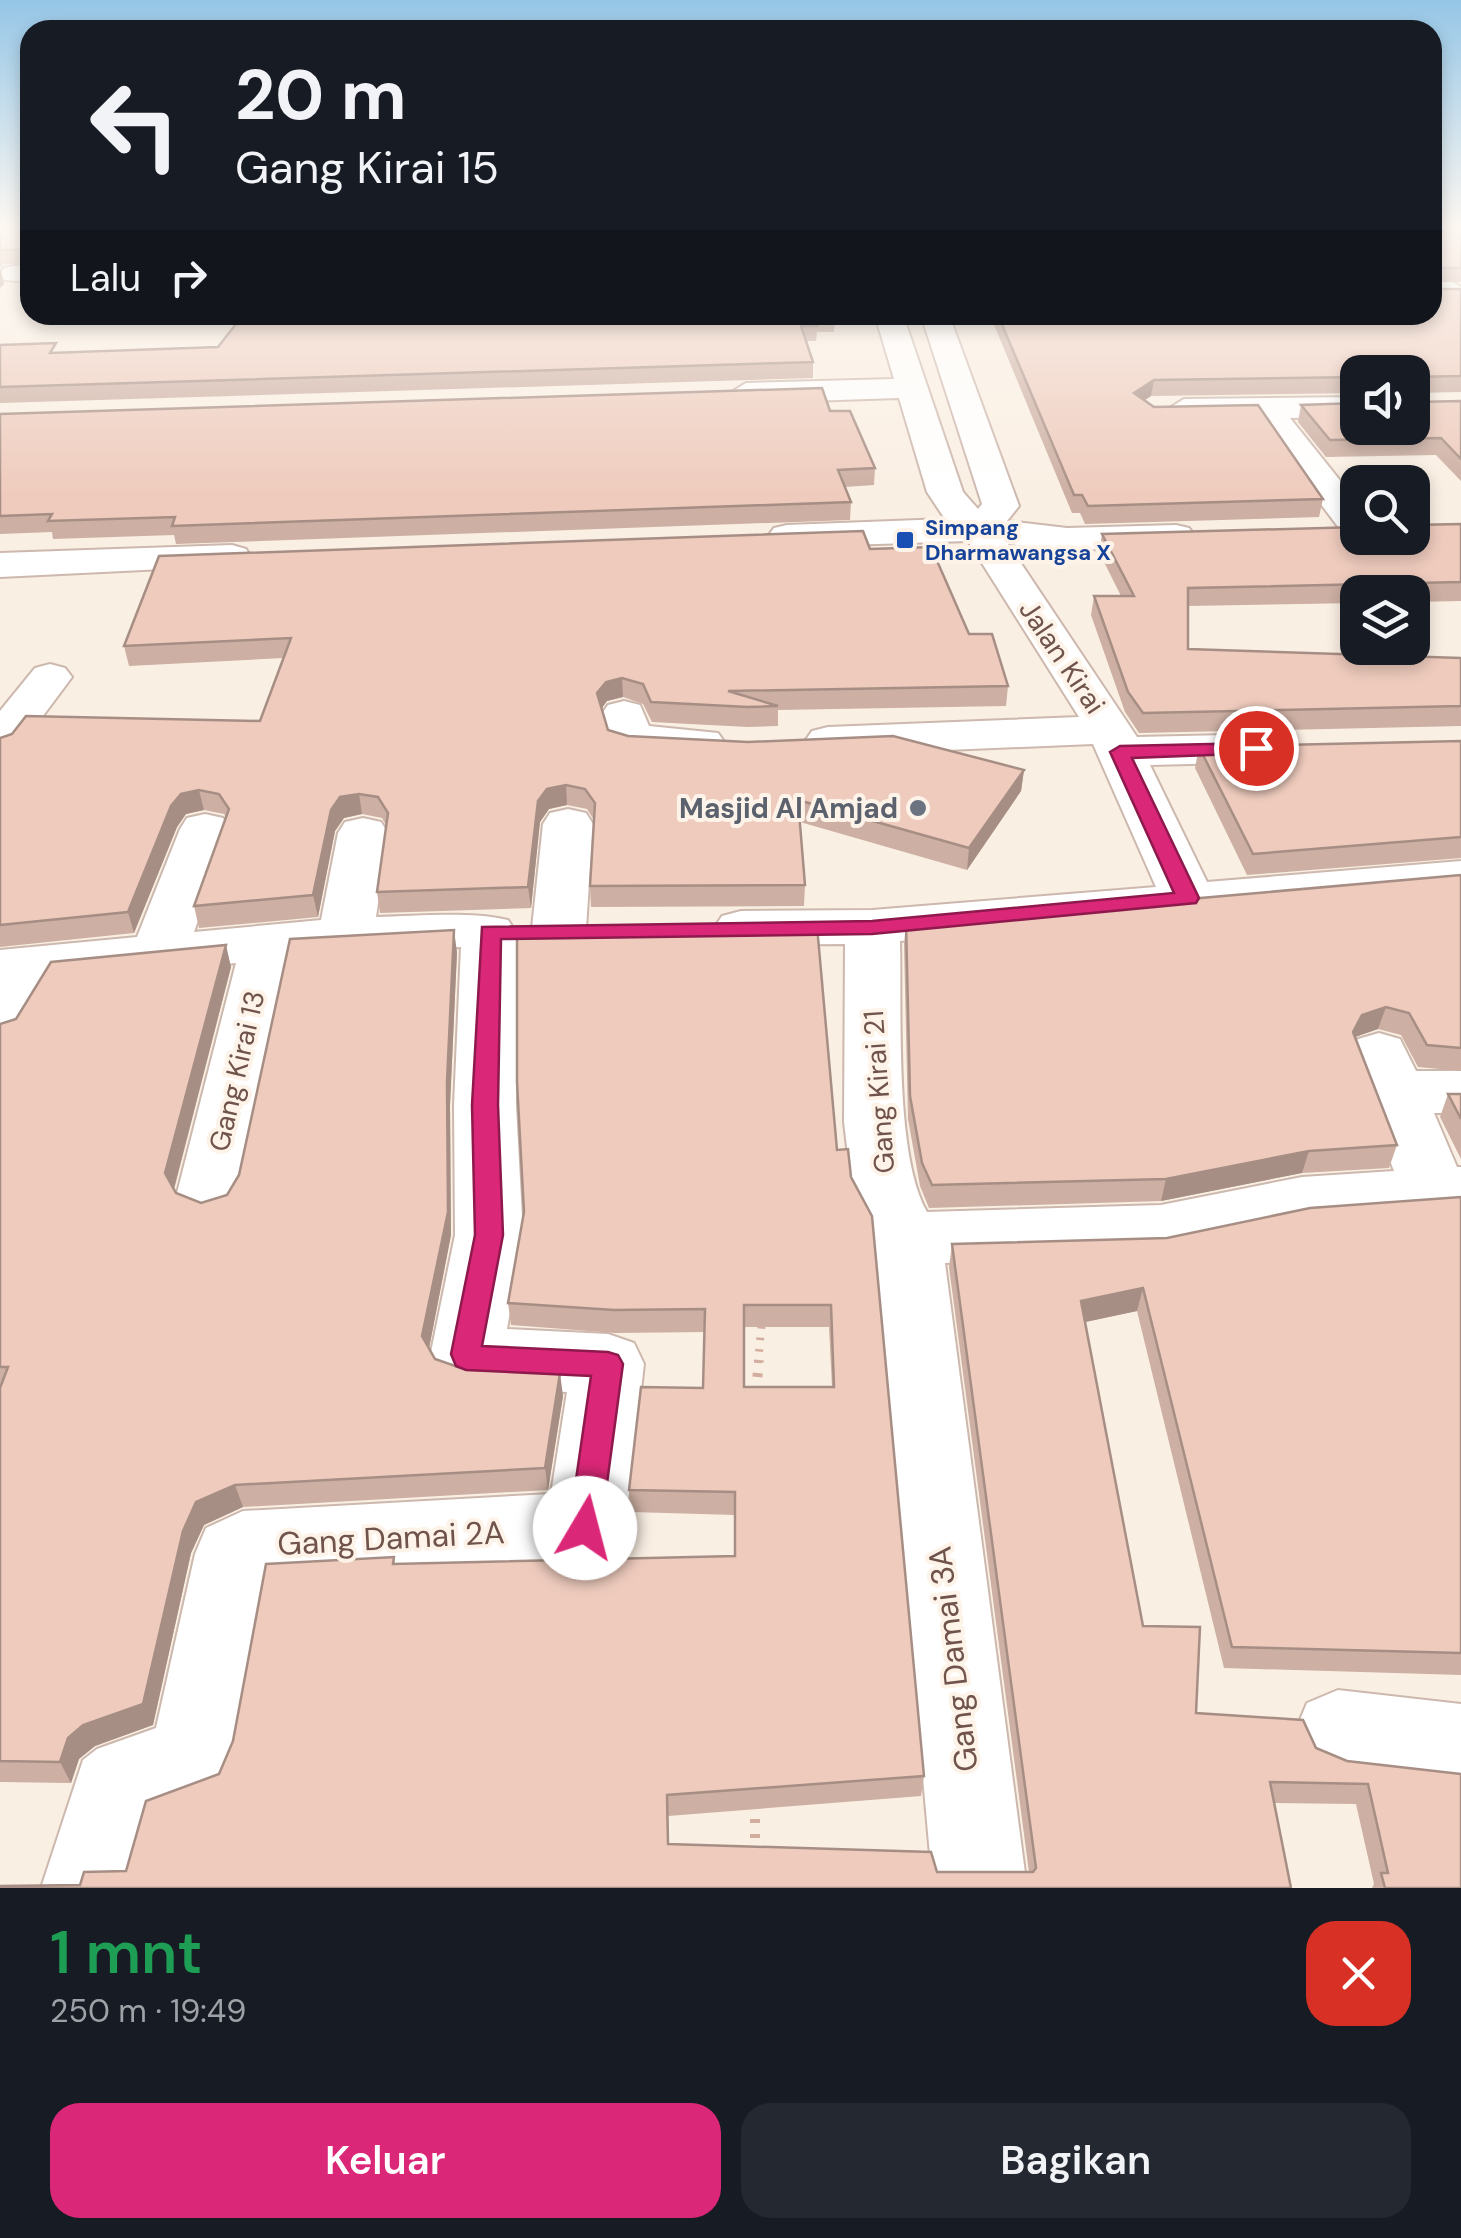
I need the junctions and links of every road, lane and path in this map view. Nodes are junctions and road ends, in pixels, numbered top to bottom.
1 (891, 325) edge
2 (938, 325) edge
3 (908, 388) junction
4 (712, 394) edge
5 (1340, 406) edge
6 (1265, 408) junction
7 (1151, 410) edge
8 (1340, 522) edge
9 (979, 529) junction
10 (1208, 535) edge
11 (759, 538) edge
12 (277, 556) edge
13 (0, 565) edge
14 (50, 677) dead end
15 (624, 715) dead end
16 (1115, 741) junction
17 (0, 742) edge
18 (1324, 746) edge
19 (568, 824) dead end
20 (205, 829) dead end
21 (363, 833) dead end
22 (1461, 877) edge
23 (1188, 898) junction
24 (559, 928) junction
25 (618, 928) edge
26 (696, 928) edge
27 (872, 928) junction
28 (490, 932) junction
29 (346, 935) junction
30 (263, 945) junction
31 (158, 955) junction
32 (19, 966) edge
33 (0, 1025) edge
34 (1461, 1092) edge
35 (1448, 1191) edge
36 (209, 1197) edge
37 (908, 1238) junction
38 (763, 1312) edge
39 (756, 1409) edge
40 (927, 1431) joint
41 (1338, 1734) dead end
42 (1461, 1748) edge
43 (755, 1790) edge
44 (755, 1868) edge
45 (88, 1888) edge
46 (980, 1888) edge

1 - 3 street, Jalan Kirai
2 - 9 street
3 - 4 street
3 - 9 street, Jalan Kirai
5 - 6 street
6 - 7 street
6 - 8 street
9 - 10 street
9 - 11 street
9 - 16 street, Jalan Kirai
12 - 13 street
14 - 17 street
15 - 16 street
16 - 18 street
16 - 23 street, Jalan Kirai
19 - 24 street
20 - 31 street
21 - 29 street
22 - 23 street
23 - 27 street
24 - 25 street
24 - 28 street
26 - 27 street
27 - 37 street, Gang Kirai 21
28 - 29 street
28 - 45 street, Gang Damai 2A
29 - 30 street
30 - 31 street
30 - 36 street, Gang Kirai 13
31 - 32 street
32 - 33 street
34 - 35 street
35 - 37 street
37 - 40 street, Gang Kirai 21
38 - 39 path
40 - 46 street, Gang Damai 3A
41 - 42 street
43 - 44 path

